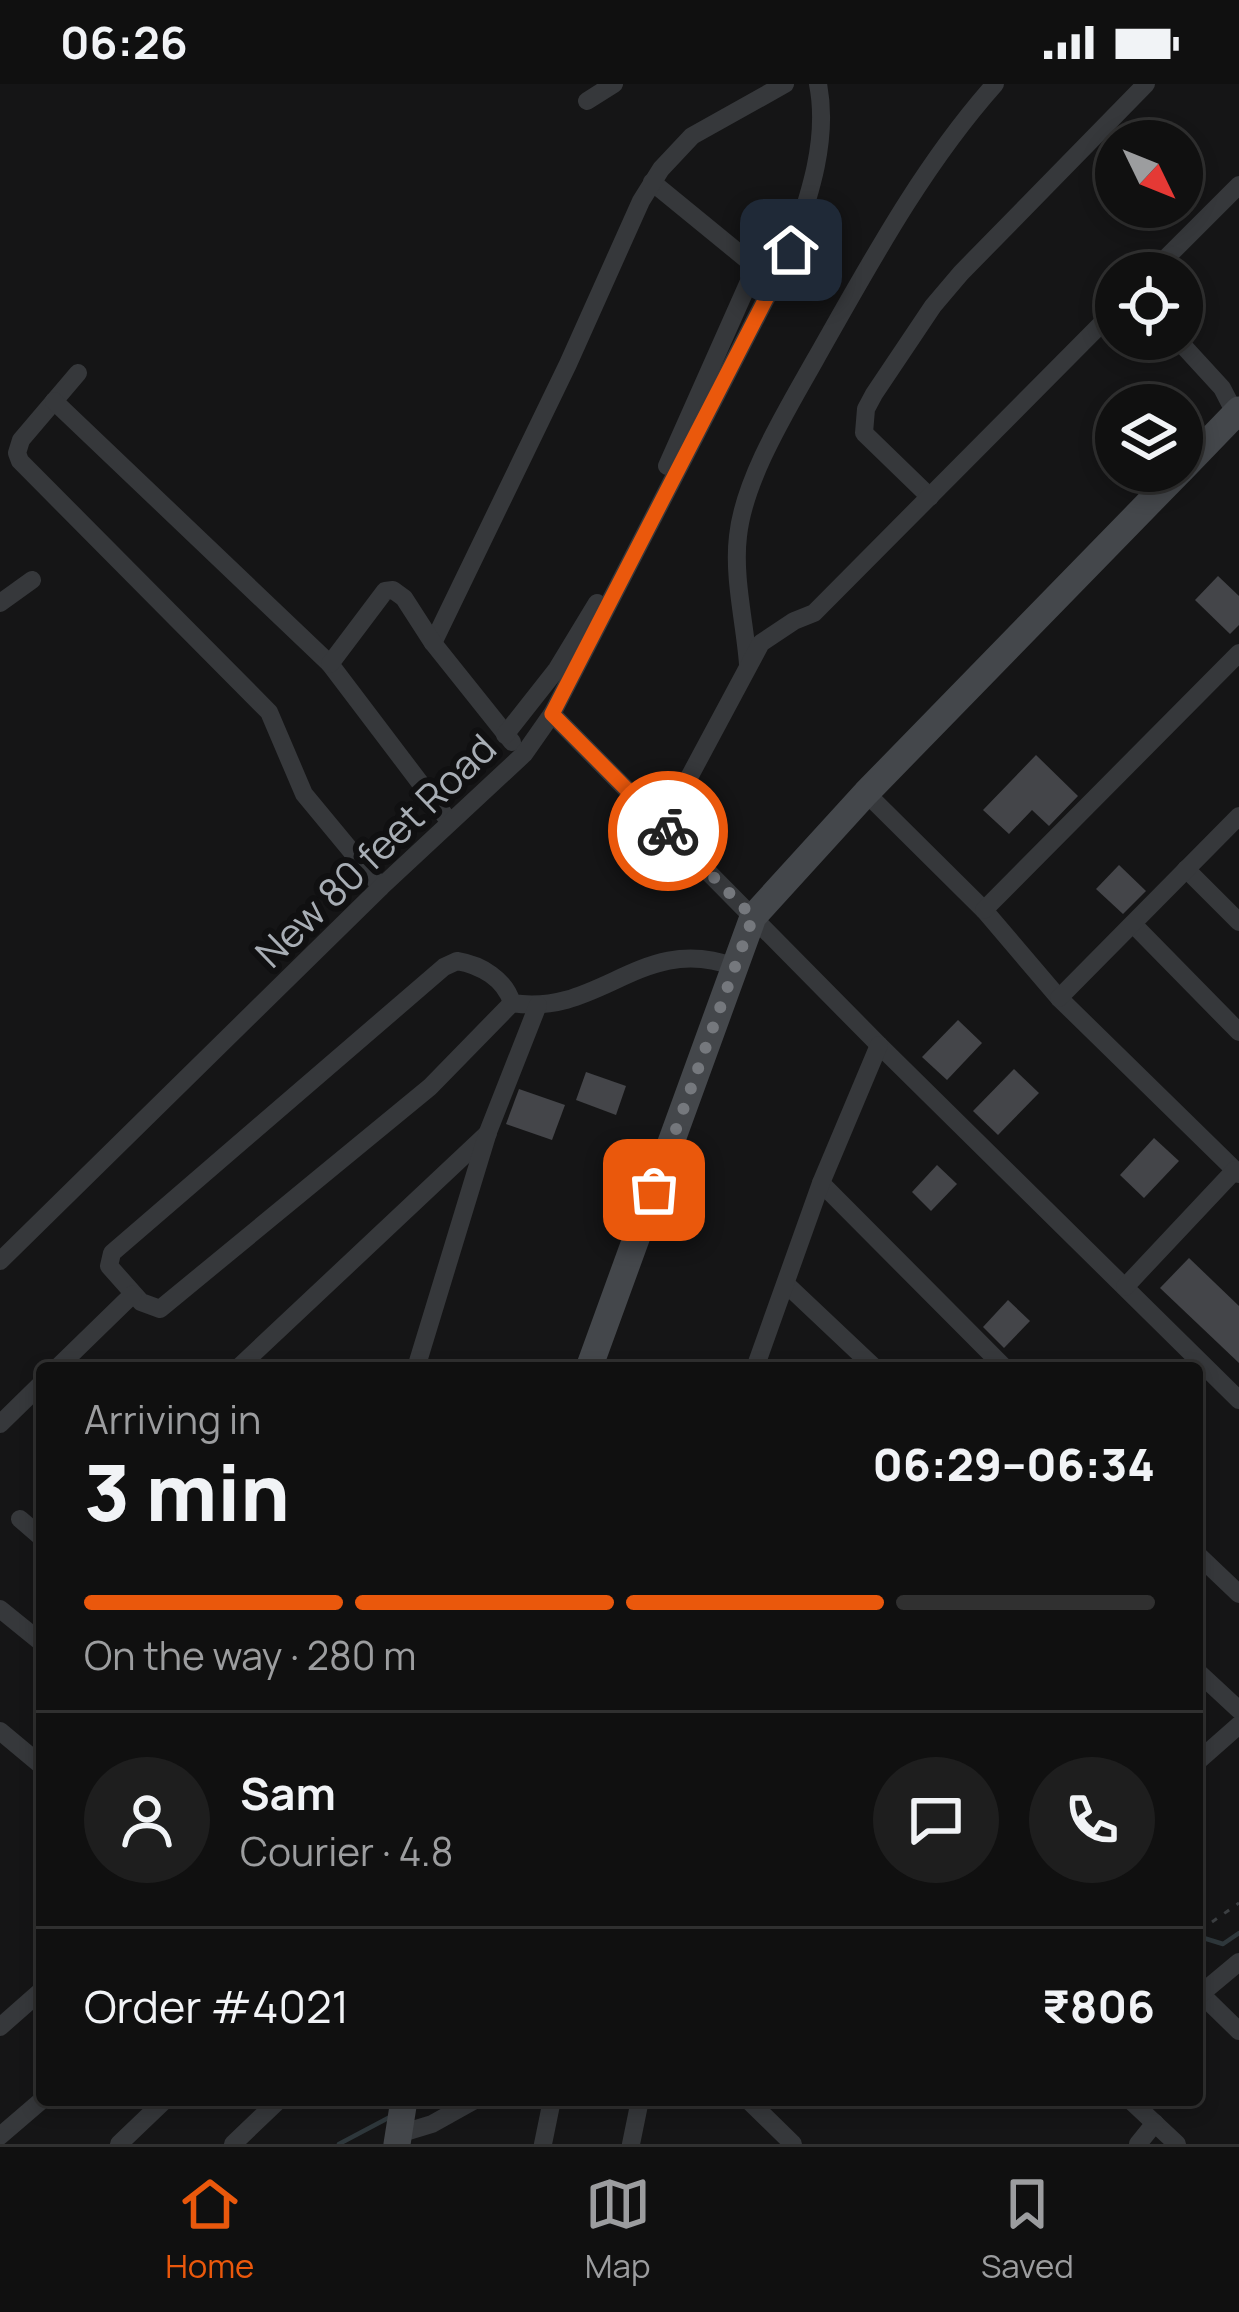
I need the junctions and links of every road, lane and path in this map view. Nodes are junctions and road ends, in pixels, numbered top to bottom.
1 (614, 84) edge
2 (784, 84) edge
3 (818, 84) edge
4 (995, 84) edge
5 (1146, 84) edge
6 (587, 101) dead end
7 (652, 182) junction
8 (1239, 185) edge
9 (1172, 252) edge
10 (755, 268) junction
11 (776, 282) junction
12 (1095, 330) edge
13 (1196, 360) edge
14 (78, 373) dead end
15 (54, 401) junction
16 (1237, 416) edge
17 (0, 432) edge
18 (18, 446) junction
19 (1203, 449) edge
20 (1160, 492) edge
21 (929, 497) junction
22 (32, 580) dead end
23 (0, 603) edge
24 (433, 643) junction
25 (1239, 653) edge
26 (330, 664) junction
27 (748, 664) junction
28 (552, 714) junction
29 (506, 735) junction
30 (524, 754) junction
31 (866, 793) junction
32 (1239, 816) edge
33 (449, 821) junction
34 (663, 826) junction
35 (1186, 869) junction
36 (381, 887) junction
37 (984, 910) junction
38 (753, 917) junction
39 (1239, 922) edge
40 (1132, 924) junction
41 (735, 967) junction
42 (1059, 998) junction
43 (512, 1003) junction
44 (538, 1005) junction
45 (1239, 1032) edge
46 (879, 1045) junction
47 (488, 1132) junction
48 (1237, 1172) edge
49 (821, 1183) junction
50 (0, 1261) edge
51 (786, 1284) junction
52 (1125, 1287) junction
53 (134, 1294) junction
54 (64, 1362) edge
55 (244, 1362) edge
56 (418, 1362) edge
57 (591, 1362) edge
58 (757, 1362) edge
59 (869, 1362) edge
60 (999, 1362) edge
61 (1201, 1362) edge
62 (1203, 1364) edge
63 (36, 1389) edge
64 (1239, 1400) edge
65 (0, 1424) edge
66 (20, 1520) dead end
67 (36, 1533) edge
68 (1203, 1560) edge
69 (1239, 1594) edge
70 (0, 1609) edge
71 (36, 1638) edge
72 (1203, 1677) edge
73 (1239, 1710) edge
74 (1239, 1725) edge
75 (0, 1731) edge
76 (1203, 1757) edge
77 (36, 1761) edge
78 (1239, 1903) edge
79 (1203, 1922) edge
80 (1239, 1962) edge
81 (1203, 1992) edge
82 (36, 1995) edge
83 (1203, 1999) edge
84 (0, 2027) edge
85 (1239, 2031) edge
86 (36, 2105) edge
87 (159, 2106) edge
88 (273, 2106) edge
89 (403, 2106) edge
90 (464, 2106) edge
91 (551, 2106) edge
92 (639, 2106) edge
93 (754, 2106) edge
94 (1137, 2106) edge
95 (1155, 2123) junction
96 (0, 2136) edge
97 (398, 2139) edge
98 (118, 2144) edge
99 (233, 2144) edge
100 (543, 2144) edge
101 (631, 2144) edge
102 (793, 2144) edge
103 (1138, 2144) edge
104 (1177, 2144) edge

1 - 6 street
2 - 7 street
3 - 11 street, New 80 feet Road
4 - 27 street
5 - 21 street
7 - 10 street
7 - 24 street
8 - 9 street
10 - 11 street
10 - 29 street
11 - 28 street, New 80 feet Road
12 - 21 street
13 - 16 street
14 - 15 street
15 - 18 street
15 - 26 street
16 - 19 street
17 - 18 street
18 - 36 street
20 - 31 street
21 - 27 street
22 - 23 street
24 - 26 street
24 - 29 street
25 - 37 street
26 - 33 street
27 - 34 street
28 - 30 street, New 80 feet Road
28 - 34 street
29 - 30 street
30 - 33 street, New 80 feet Road
31 - 37 street
31 - 38 street
32 - 35 street
33 - 36 street, New 80 feet Road
34 - 38 street
35 - 39 street
35 - 40 street
36 - 50 street, New 80 feet Road
37 - 42 street
38 - 41 street
38 - 46 street
40 - 42 street
40 - 45 street
41 - 44 street
41 - 57 street
42 - 48 street
43 - 44 street
43 - 53 street
43 - 53 street
44 - 47 street
46 - 49 street
46 - 52 street
47 - 55 street
47 - 56 street
48 - 52 street
49 - 51 street
49 - 60 street
51 - 58 street
51 - 59 street
52 - 61 street
53 - 54 street
62 - 64 street
63 - 65 street
66 - 67 street
68 - 69 street
70 - 71 street
72 - 73 street
74 - 76 street
75 - 77 street
78 - 79 path
80 - 81 street
82 - 84 street
83 - 85 street
86 - 96 street
87 - 98 street
88 - 99 street
89 - 97 street
90 - 97 street
91 - 100 street
92 - 101 street
93 - 102 street
94 - 95 street
95 - 103 street
95 - 104 street

